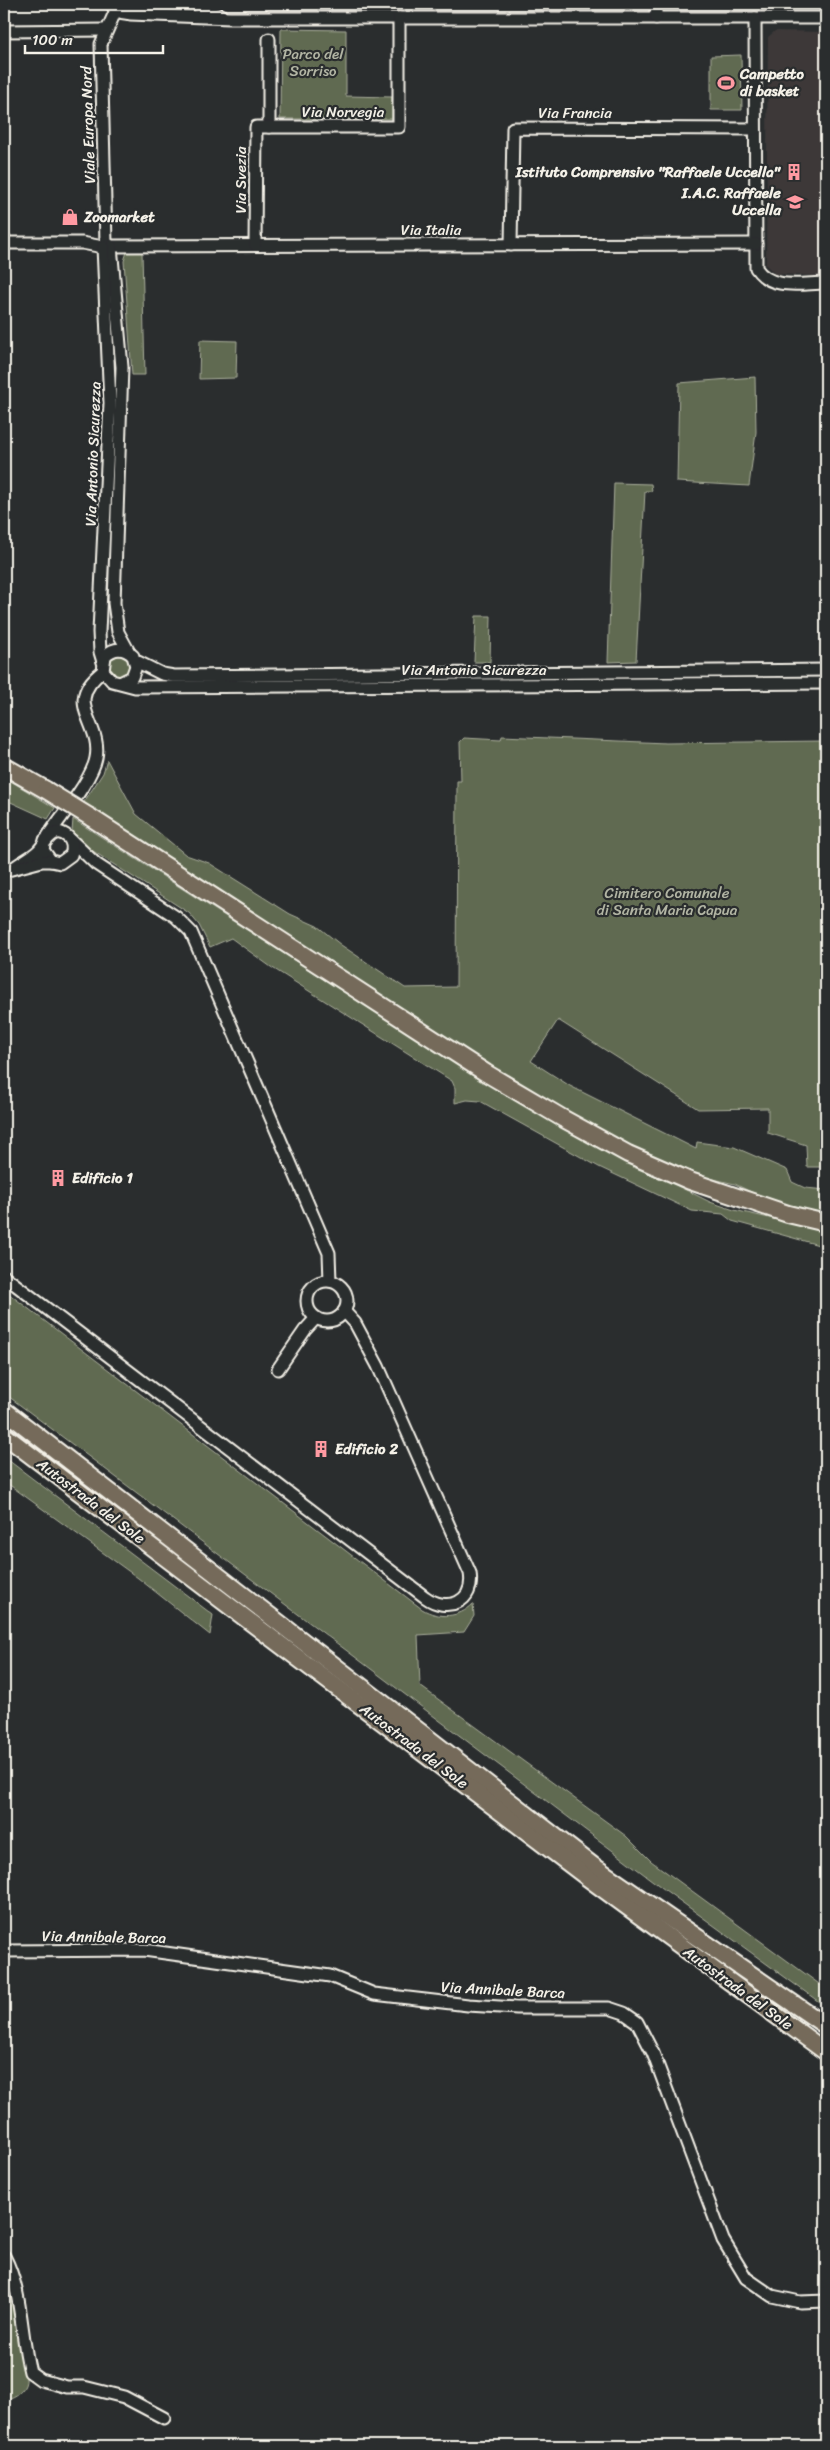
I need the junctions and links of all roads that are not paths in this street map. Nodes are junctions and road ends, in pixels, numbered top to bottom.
1 (145, 4) edge
2 (193, 4) edge
3 (656, 4) edge
4 (114, 7) edge
5 (130, 14) junction
6 (230, 18) junction
7 (400, 18) junction
8 (656, 18) junction
9 (755, 18) junction
10 (826, 18) edge
11 (106, 30) junction
12 (4, 31) edge
13 (268, 39) dead end
14 (268, 127) junction
15 (755, 128) junction
16 (4, 243) edge
17 (756, 244) junction
18 (107, 245) junction
19 (255, 245) junction
20 (510, 245) junction
21 (826, 283) edge
22 (133, 656) junction
23 (103, 666) junction
24 (826, 670) edge
25 (122, 682) junction
26 (826, 682) edge
27 (4, 766) edge
28 (65, 811) junction
29 (46, 838) junction
30 (69, 838) junction
31 (51, 861) junction
32 (64, 861) junction
33 (96, 864) junction
34 (9, 869) edge
35 (826, 1223) edge
36 (4, 1276) edge
37 (330, 1281) junction
38 (344, 1311) junction
39 (316, 1318) junction
40 (278, 1369) dead end
41 (4, 1410) edge
42 (4, 1435) edge
43 (4, 1951) edge
44 (826, 2026) edge
45 (826, 2052) edge
46 (4, 2256) edge
47 (826, 2302) edge
48 (164, 2418) dead end

1 - 5 street
2 - 6 street
3 - 8 street
4 - 5 street
4 - 11 street, Viale Europa Nord
5 - 6 street
6 - 7 street
7 - 8 street
7 - 14 street, Via Norvegia
8 - 9 street
9 - 10 street
9 - 15 street
11 - 12 street
11 - 18 street, Viale Europa Nord
13 - 14 street
14 - 19 street, Via Svezia
15 - 17 street
15 - 20 street, Via Francia
16 - 18 street, Via Italia
17 - 20 street, Via Italia
17 - 21 street
18 - 19 street, Via Italia
18 - 22 street, Via Antonio Sicurezza
18 - 23 street, Via Antonio Sicurezza
19 - 20 street, Via Italia
22 - 23 street
22 - 24 street, Via Antonio Sicurezza
22 - 25 street
23 - 25 street, Via Antonio Sicurezza
23 - 28 street
25 - 26 street, Via Antonio Sicurezza
27 - 35 highway, bridge
28 - 29 street
28 - 30 street
29 - 30 street
29 - 31 street
29 - 34 street
30 - 32 street
30 - 33 street
31 - 32 street
31 - 34 street
32 - 33 street
33 - 37 street
36 - 38 street
37 - 38 street
37 - 39 street
38 - 39 street
39 - 40 street
41 - 44 highway, Autostrada del Sole
42 - 45 highway, Autostrada del Sole
43 - 47 street, Via Annibale Barca
46 - 48 street

